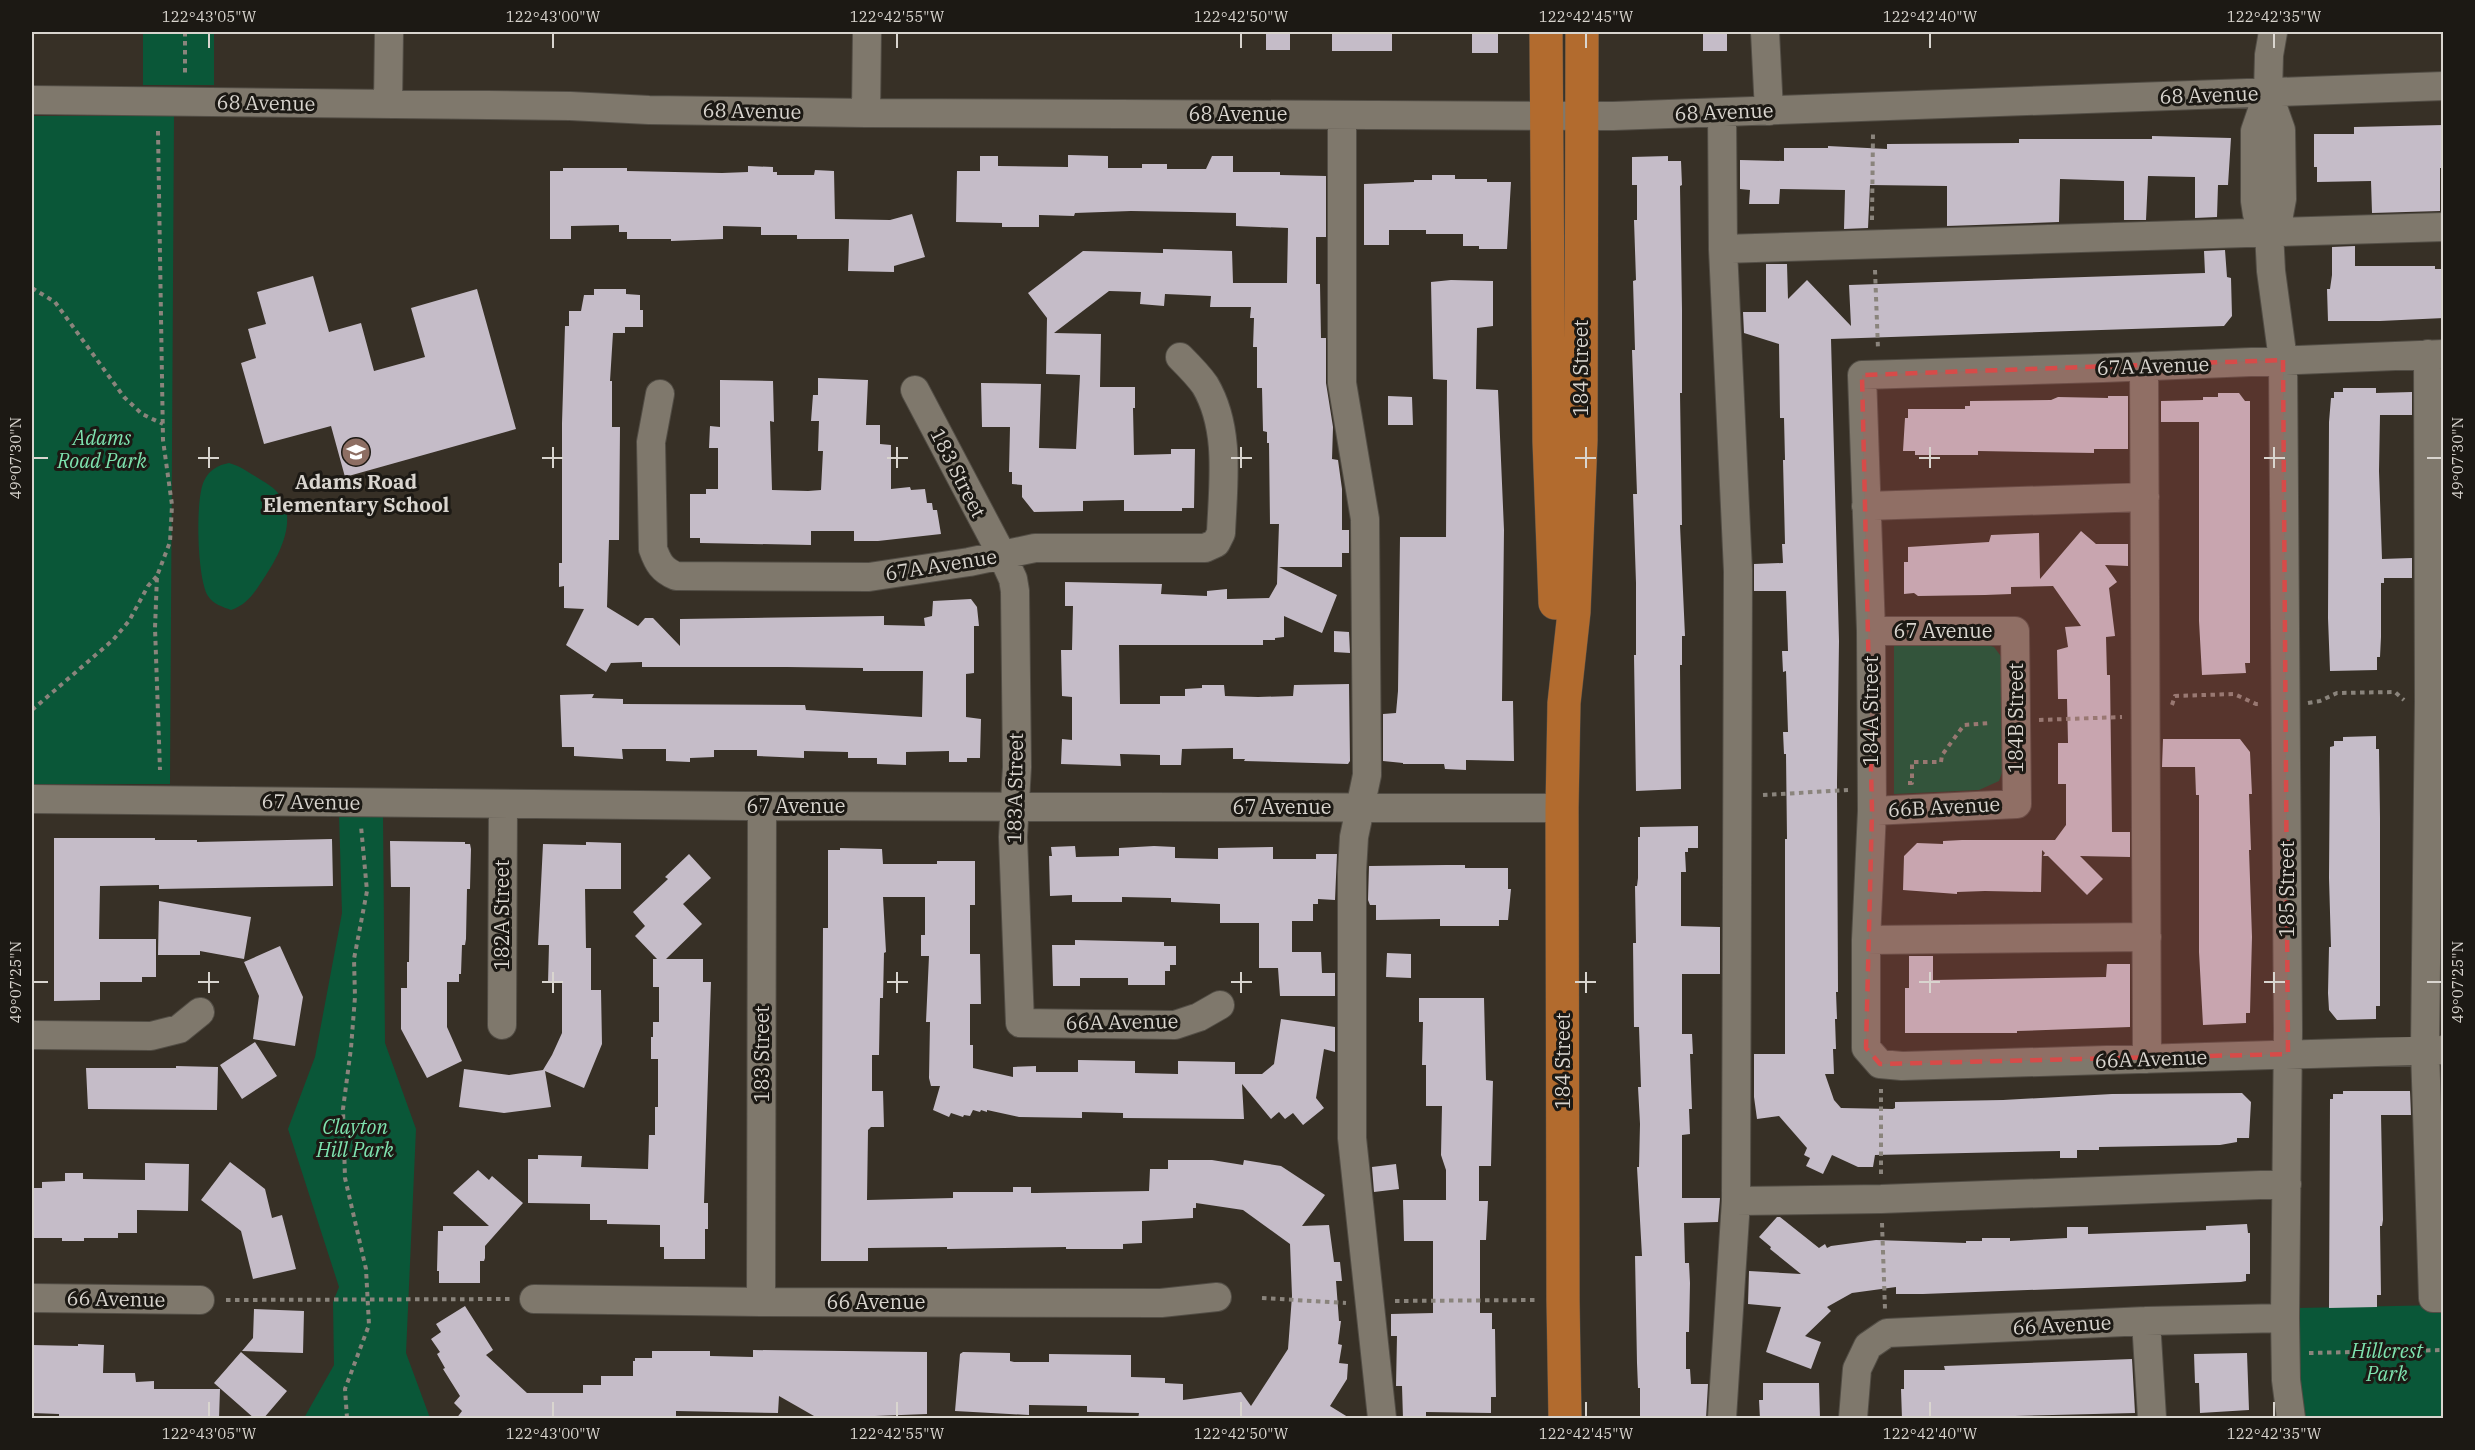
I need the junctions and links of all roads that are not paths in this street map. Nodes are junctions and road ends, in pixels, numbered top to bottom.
1 (389, 32) edge
2 (867, 32) edge
3 (1546, 32) edge
4 (1582, 32) edge
5 (1765, 32) edge
6 (2273, 32) edge
7 (2444, 86) edge
8 (2268, 93) junction
9 (32, 100) edge
10 (388, 104) junction
11 (1770, 111) junction
12 (866, 112) junction
13 (1722, 112) junction
14 (1342, 115) junction
15 (1546, 116) junction
16 (1583, 116) junction
17 (2444, 227) edge
18 (2269, 231) junction
19 (1723, 249) junction
20 (2436, 354) edge
21 (1180, 357) dead end
22 (2283, 360) junction
23 (1870, 365) joint
24 (2144, 366) junction
25 (915, 390) dead end
26 (660, 394) dead end
27 (2145, 497) junction
28 (1866, 507) junction
29 (1002, 555) junction
30 (1871, 631) junction
31 (2015, 632) joint
32 (1564, 703) junction
33 (32, 799) edge
34 (2017, 804) joint
35 (503, 805) junction
36 (762, 806) junction
37 (1016, 806) junction
38 (1359, 807) junction
39 (1562, 808) junction
40 (1872, 811) junction
41 (2147, 937) junction
42 (1866, 940) junction
43 (1220, 1005) dead end
44 (200, 1012) dead end
45 (1020, 1023) joint
46 (502, 1025) dead end
47 (32, 1035) edge
48 (1866, 1048) joint
49 (2434, 1050) edge
50 (2288, 1054) junction
51 (2147, 1059) junction
52 (2287, 1184) junction
53 (1736, 1201) junction
54 (1218, 1297) dead end
55 (32, 1298) edge
56 (2444, 1298) edge
57 (522, 1299) road end
58 (213, 1300) road end
59 (761, 1302) junction
60 (2285, 1318) junction
61 (2146, 1322) junction
62 (1382, 1419) edge
63 (1566, 1419) edge
64 (1722, 1419) edge
65 (1853, 1419) edge
66 (2152, 1419) edge
67 (2291, 1419) edge

1 - 10 street
2 - 12 street
3 - 15 main road, 184 Street
4 - 16 main road, 184 Street
5 - 11 street
6 - 8 street
7 - 8 street, 68 Avenue
8 - 11 street, 68 Avenue
8 - 18 street
9 - 10 street, 68 Avenue
10 - 12 street, 68 Avenue
11 - 13 street, 68 Avenue
12 - 14 street, 68 Avenue
13 - 16 street, 68 Avenue
13 - 19 street
14 - 15 street, 68 Avenue
14 - 38 street
15 - 16 street, 68 Avenue
15 - 32 main road, 184 Street
16 - 32 main road, 184 Street
17 - 18 street
18 - 19 street
18 - 22 street, 185 Street
19 - 53 street
20 - 22 street, 67A Avenue
20 - 49 street
21 - 29 street, 67A Avenue
22 - 24 street, 67A Avenue
22 - 50 street, 185 Street
23 - 24 street, 67A Avenue
23 - 28 street, 184A Street
24 - 27 street
25 - 29 street, 183 Street
26 - 29 street, 67A Avenue
27 - 28 street
27 - 41 street
28 - 30 street, 184A Street
29 - 37 street, 183A Street
30 - 31 street, 67 Avenue
30 - 40 street, 184A Street
31 - 34 street, 184B Street
32 - 39 main road, 184 Street
33 - 35 street, 67 Avenue
34 - 40 street, 66B Avenue
35 - 36 street, 67 Avenue
35 - 46 street, 182A Street
36 - 37 street, 67 Avenue
36 - 59 street, 183 Street
37 - 38 street, 67 Avenue
37 - 45 street, 183A Street
38 - 39 street, 67 Avenue
38 - 62 street
39 - 63 main road, 184 Street
40 - 42 street, 184A Street
41 - 42 street
41 - 51 street
42 - 48 street, 184A Street
43 - 45 street, 66A Avenue
44 - 47 street
48 - 51 street, 66A Avenue
49 - 50 street, 66A Avenue
49 - 56 street
50 - 51 street, 66A Avenue
50 - 52 street, 185 Street
52 - 53 street
52 - 60 street, 185 Street
53 - 64 street
54 - 59 street, 66 Avenue
55 - 58 street, 66 Avenue
57 - 59 street, 66 Avenue
60 - 61 street, 66 Avenue
60 - 67 street, 185 Street
61 - 65 street, 66 Avenue
61 - 66 street

